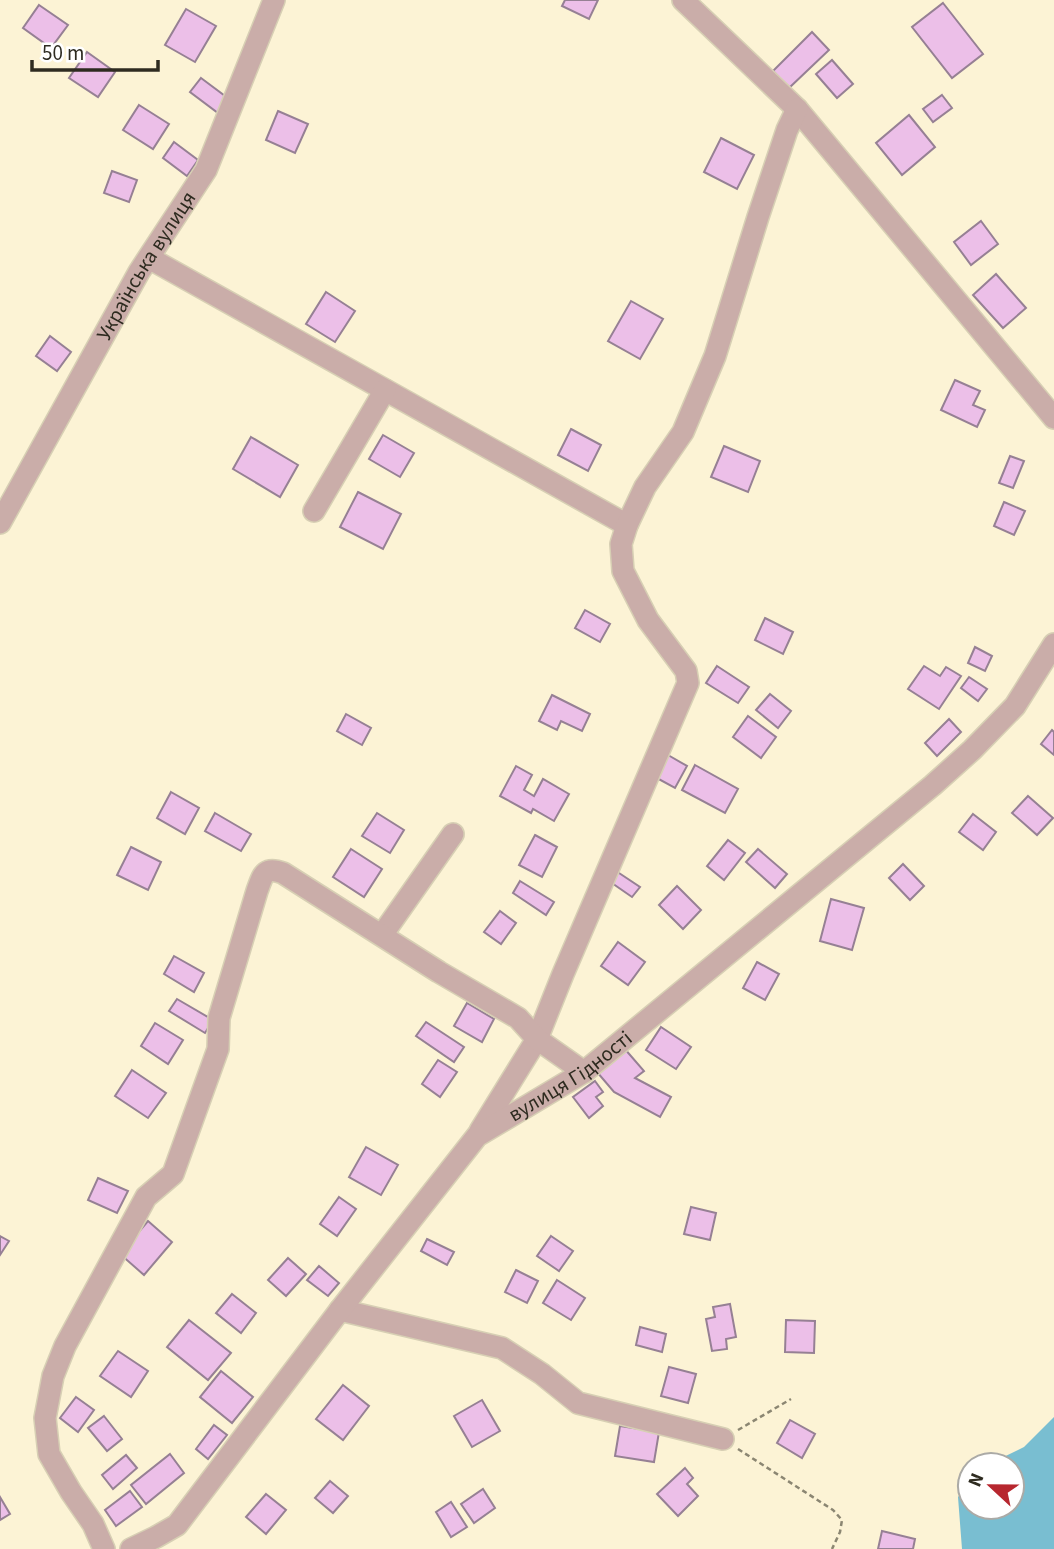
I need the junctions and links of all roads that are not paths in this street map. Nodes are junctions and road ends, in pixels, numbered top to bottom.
1 (274, 0) edge
2 (683, 0) edge
3 (797, 109) junction
4 (149, 258) junction
5 (385, 390) junction
6 (1054, 418) edge
7 (314, 511) dead end
8 (0, 523) edge
9 (626, 525) junction
10 (1054, 644) edge
11 (453, 834) dead end
12 (382, 935) junction
13 (537, 1039) junction
14 (584, 1072) junction
15 (477, 1136) junction
16 (340, 1310) junction
17 (723, 1439) road end
18 (158, 1545) edge
19 (104, 1549) edge
20 (131, 1549) edge

1 - 4 street, Українська вулиця
2 - 3 street
3 - 6 street
3 - 9 street
4 - 5 street
4 - 8 street, Українська вулиця
5 - 7 street
5 - 9 street
9 - 13 street
10 - 14 street, вулиця Гідності
11 - 12 street
12 - 13 street
12 - 19 street
13 - 14 street
13 - 15 street
14 - 15 street, вулиця Гідності
15 - 16 street, вулиця Гідності
16 - 17 street
16 - 18 street, вулиця Гідності
18 - 20 street, вулиця Гідності

